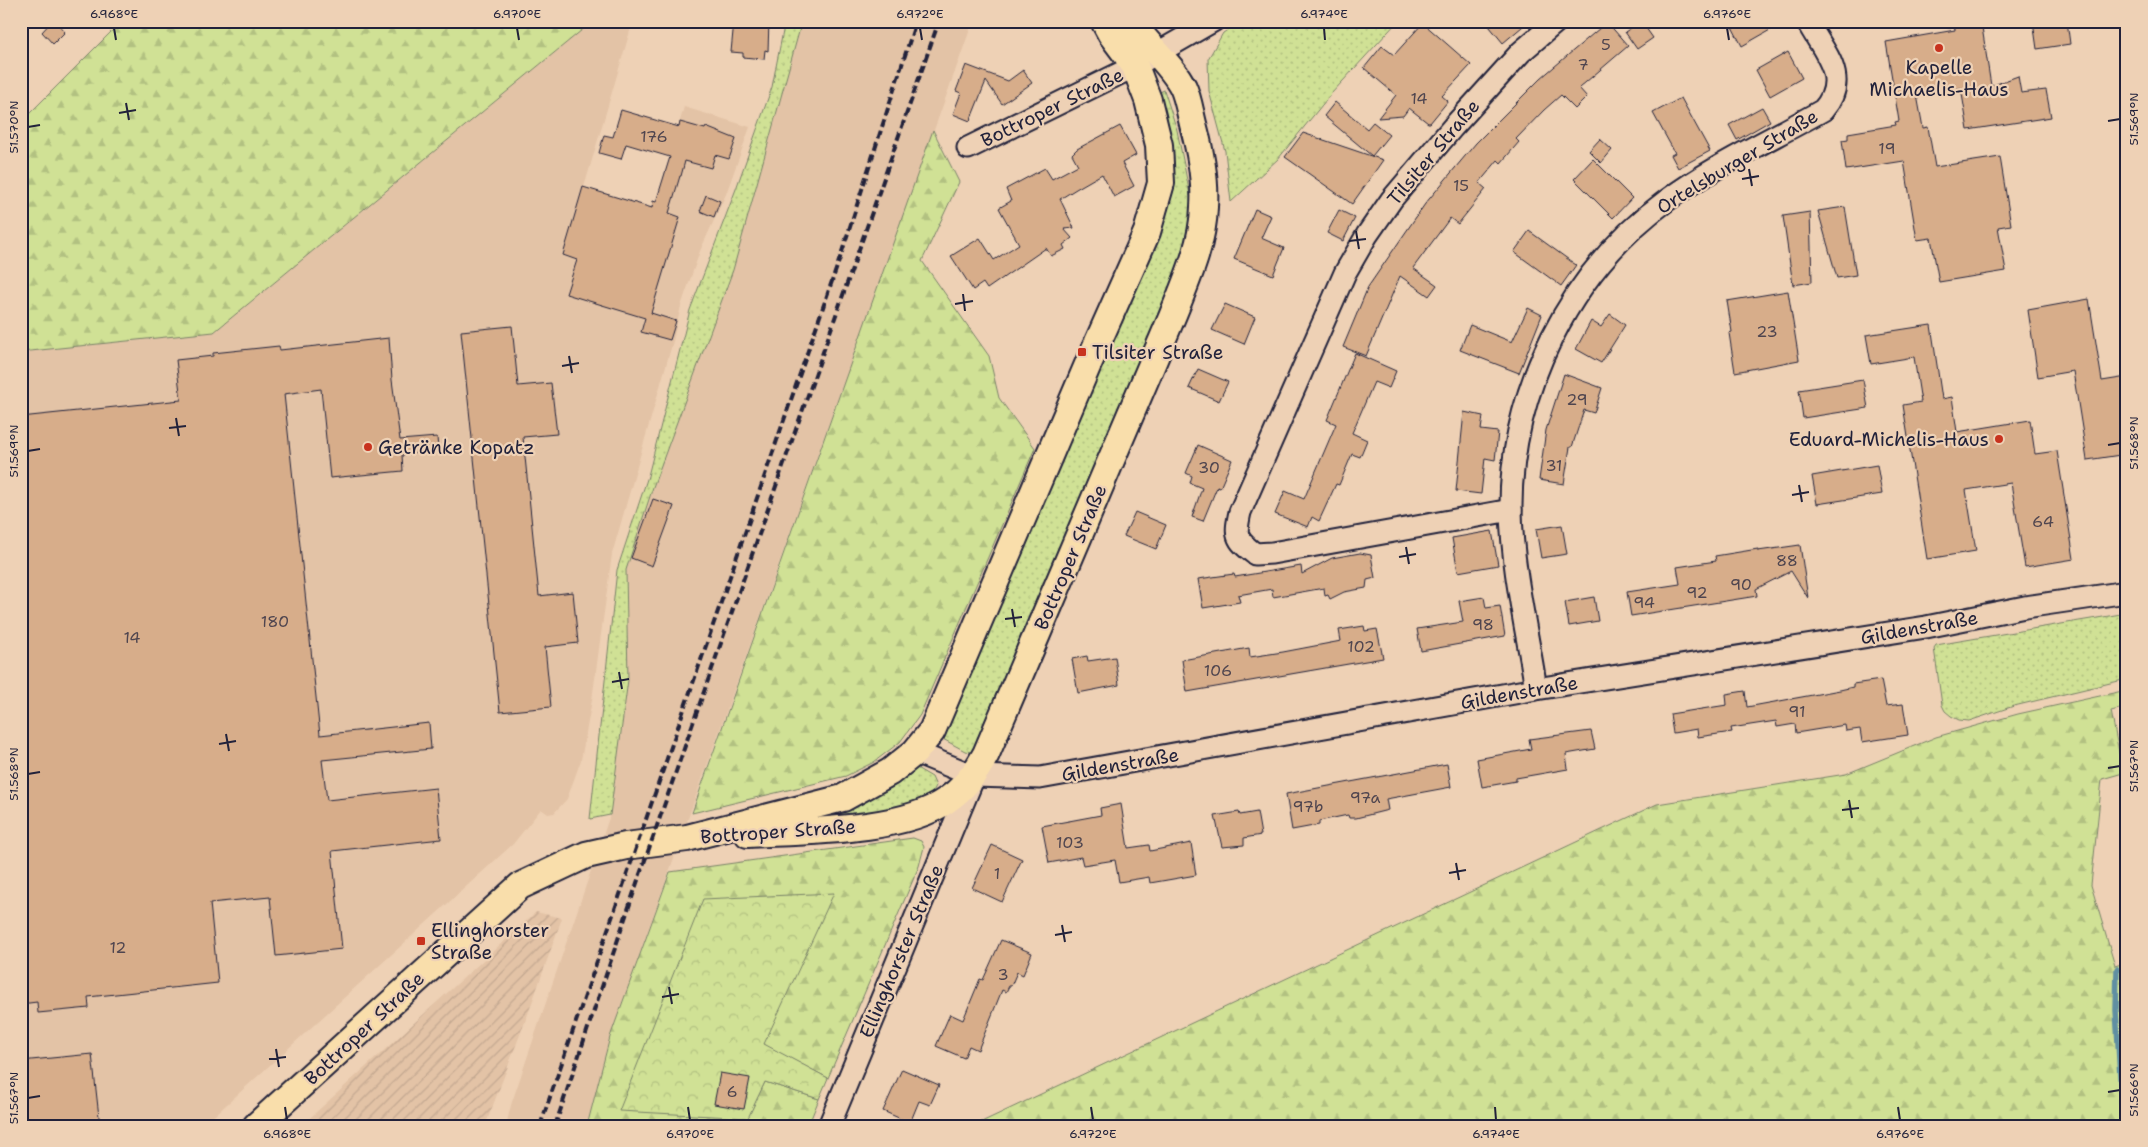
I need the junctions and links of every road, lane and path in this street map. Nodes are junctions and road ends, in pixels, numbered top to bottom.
1 (1104, 21) edge
2 (1131, 21) edge
3 (1213, 21) edge
4 (1557, 21) edge
5 (1807, 21) edge
6 (1158, 52) junction
7 (1135, 66) junction
8 (968, 148) dead end
9 (1511, 510) junction
10 (2127, 592) edge
11 (1536, 689) junction
12 (916, 752) junction
13 (974, 776) junction
14 (687, 838) junction
15 (256, 1126) edge
16 (829, 1126) edge

1 - 7 main road
2 - 6 main road
3 - 6 street, Bottroper Straße
4 - 9 street, Tilsiter Straße
5 - 9 street, Ortelsburger Straße
6 - 7 street, Bottroper Straße
6 - 13 main road, Bottroper Straße
7 - 8 street, Bottroper Straße
7 - 12 main road, Bottroper Straße
9 - 11 street, Ortelsburger Straße
10 - 11 street, Gildenstraße
11 - 13 street, Gildenstraße
12 - 13 street, Gildenstraße
12 - 14 main road, Bottroper Straße
13 - 14 main road, Bottroper Straße
13 - 16 street, Ellinghorster Straße
14 - 15 main road, Bottroper Straße

